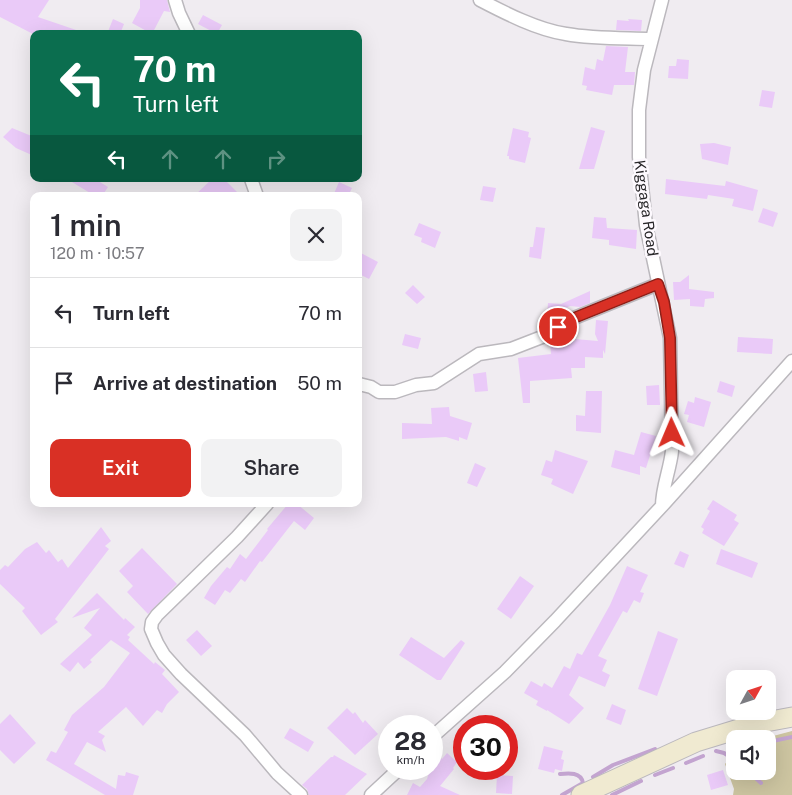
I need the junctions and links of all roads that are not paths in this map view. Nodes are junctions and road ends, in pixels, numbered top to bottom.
1 (175, 0) edge
2 (480, 0) edge
3 (662, 0) edge
4 (187, 30) edge
5 (651, 38) junction
6 (658, 284) junction
7 (792, 361) edge
8 (362, 385) edge
9 (662, 506) junction
10 (263, 507) edge
11 (792, 717) edge
12 (443, 727) edge
13 (387, 780) edge
14 (301, 795) edge
15 (371, 795) edge
16 (581, 795) edge

1 - 4 street
2 - 5 street
3 - 5 street, Kiggaga Road
5 - 6 street, Kiggaga Road
6 - 8 street
6 - 9 street, Kiggaga Road
7 - 9 street
9 - 12 street
10 - 14 street
11 - 16 main road
13 - 15 street

